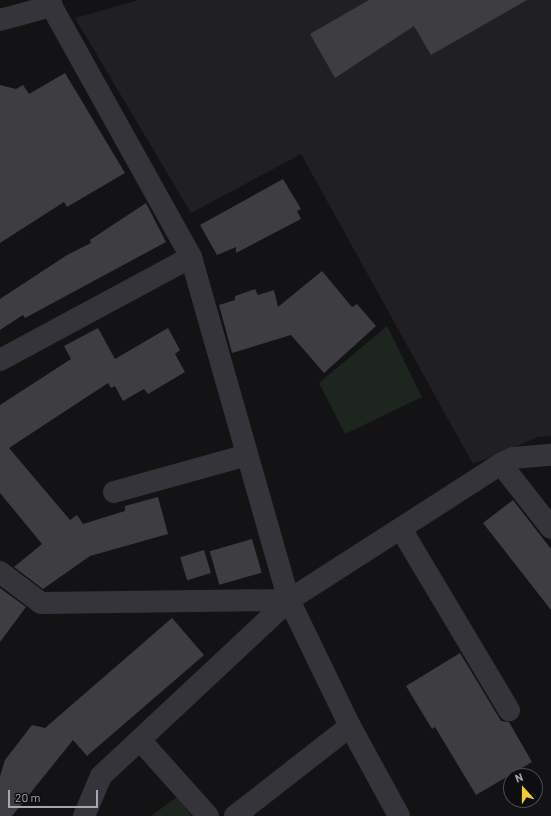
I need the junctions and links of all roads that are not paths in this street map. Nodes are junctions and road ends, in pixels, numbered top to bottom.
1 (50, 3) edge
2 (0, 20) edge
3 (191, 257) junction
4 (0, 360) edge
5 (247, 455) junction
6 (551, 455) edge
7 (501, 464) junction
8 (114, 492) dead end
9 (551, 528) edge
10 (400, 529) junction
11 (0, 572) edge
12 (289, 600) junction
13 (509, 710) dead end
14 (350, 726) junction
15 (140, 740) junction
16 (84, 816) edge
17 (208, 816) edge
18 (236, 816) edge
19 (398, 816) edge

1 - 2 street
1 - 3 street
3 - 4 street
3 - 5 street
5 - 8 street
5 - 12 street
6 - 7 street
7 - 9 street
7 - 10 street
10 - 12 street
10 - 13 street
11 - 12 street
12 - 14 street
12 - 15 street
14 - 18 street
14 - 19 street
15 - 16 street
15 - 17 street

